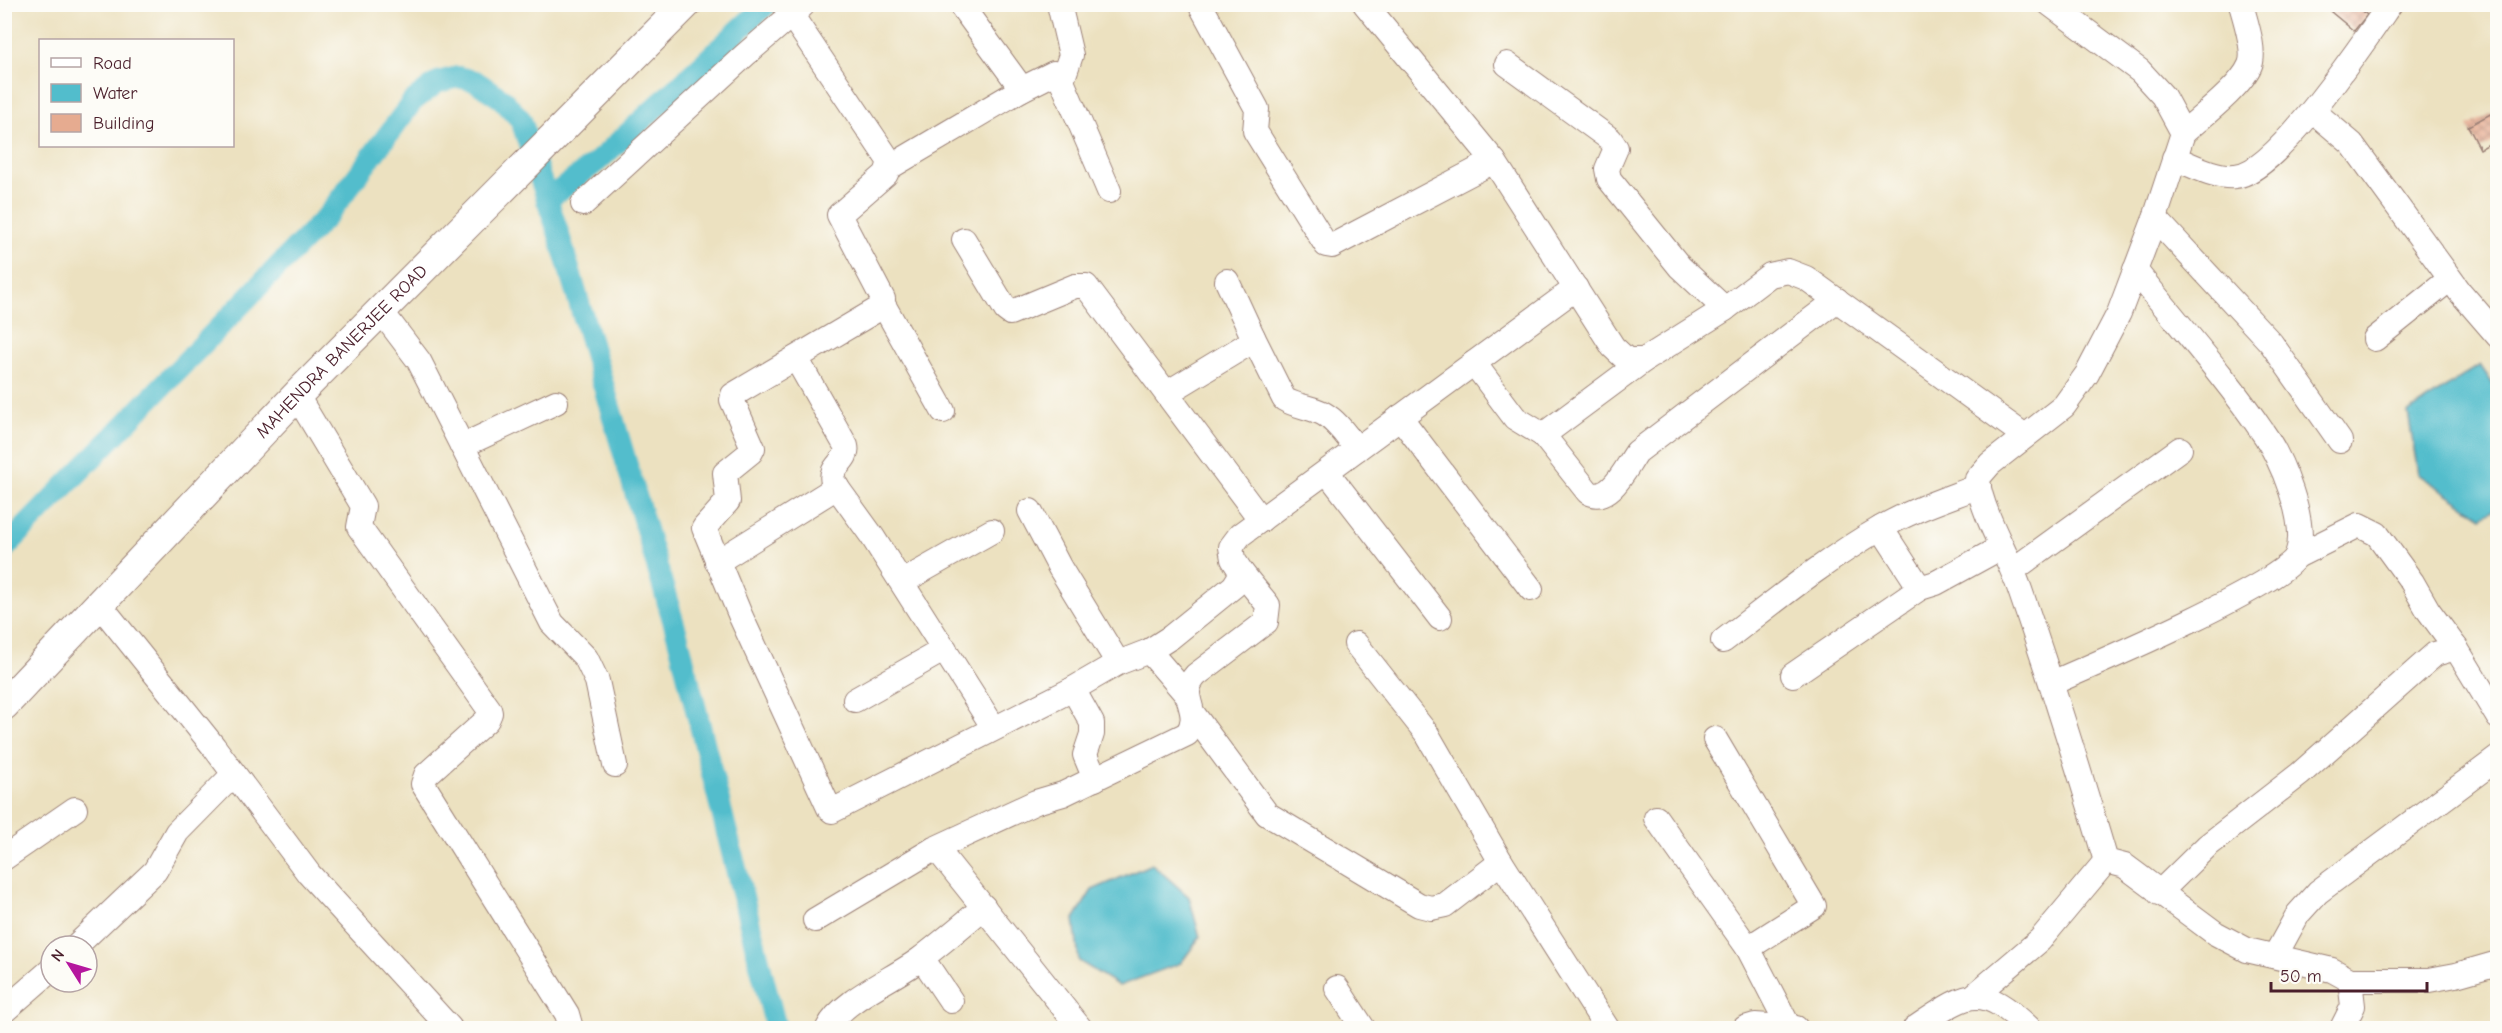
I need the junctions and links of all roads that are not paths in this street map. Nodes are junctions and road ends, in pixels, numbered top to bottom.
1 (686, 4) edge
2 (960, 4) edge
3 (1059, 4) edge
4 (1200, 4) edge
5 (1365, 4) edge
6 (2050, 4) edge
7 (2241, 4) edge
8 (2390, 4) edge
9 (792, 8) edge
10 (1507, 64) dead end
11 (1062, 81) junction
12 (1022, 89) junction
13 (2313, 111) junction
14 (2183, 133) junction
15 (2174, 158) junction
16 (1494, 161) junction
17 (890, 167) junction
18 (1108, 191) dead end
19 (583, 204) dead end
20 (2155, 218) junction
21 (964, 240) dead end
22 (2135, 270) junction
23 (2450, 279) junction
24 (1227, 281) dead end
25 (1576, 288) junction
26 (1837, 300) junction
27 (883, 304) junction
28 (1725, 309) junction
29 (381, 311) junction
30 (2498, 336) edge
31 (1254, 337) junction
32 (2375, 339) dead end
33 (796, 358) junction
34 (1644, 360) junction
35 (1474, 363) junction
36 (1167, 393) junction
37 (297, 396) junction
38 (556, 402) dead end
39 (943, 411) dead end
40 (1400, 417) junction
41 (1543, 435) junction
42 (2025, 436) junction
43 (2340, 441) dead end
44 (462, 446) junction
45 (1357, 449) junction
46 (2180, 449) dead end
47 (1327, 472) junction
48 (1978, 486) junction
49 (837, 487) junction
50 (1030, 512) dead end
51 (1262, 520) junction
52 (1881, 528) junction
53 (992, 531) dead end
54 (2000, 549) junction
55 (2296, 556) junction
56 (717, 562) junction
57 (2013, 570) junction
58 (1242, 573) junction
59 (902, 582) junction
60 (1920, 588) junction
61 (1531, 589) dead end
62 (100, 605) junction
63 (1440, 618) dead end
64 (1723, 641) dead end
65 (1356, 644) dead end
66 (2456, 648) junction
67 (945, 649) junction
68 (1149, 651) junction
69 (1118, 663) junction
70 (1793, 675) dead end
71 (2052, 683) junction
72 (1073, 689) junction
73 (855, 700) dead end
74 (1190, 704) junction
75 (4, 705) edge
76 (2498, 717) edge
77 (994, 728) junction
78 (1715, 739) dead end
79 (2498, 758) edge
80 (615, 765) dead end
81 (234, 774) junction
82 (1095, 779) junction
83 (75, 809) dead end
84 (1656, 818) dead end
85 (934, 849) junction
86 (4, 858) edge
87 (2106, 861) junction
88 (1501, 862) junction
89 (2158, 894) junction
90 (984, 907) junction
91 (815, 920) dead end
92 (89, 934) edge
93 (1748, 948) junction
94 (2275, 956) junction
95 (922, 958) junction
96 (2497, 964) edge
97 (39, 980) edge
98 (2350, 980) junction
99 (1337, 988) dead end
100 (1975, 995) junction
101 (951, 1001) dead end
102 (4, 1011) edge
103 (1792, 1028) edge
104 (450, 1029) edge
105 (572, 1029) edge
106 (828, 1029) edge
107 (1080, 1029) edge
108 (1363, 1029) edge
109 (1608, 1029) edge
110 (1745, 1029) edge
111 (1915, 1029) edge
112 (2029, 1029) edge
113 (2342, 1029) edge

1 - 29 street, MAHENDRA BANERJEE ROAD
2 - 12 street
3 - 11 street
4 - 16 street
5 - 16 street
6 - 14 street
7 - 14 street
8 - 13 street
9 - 17 street
9 - 19 street
10 - 28 street
11 - 12 street
11 - 18 street
12 - 17 street
13 - 15 street
13 - 23 street
14 - 15 street
15 - 20 street
16 - 25 street
17 - 27 street
20 - 22 street
20 - 43 street
21 - 36 street
22 - 42 street
22 - 55 street
23 - 30 street
23 - 32 street
24 - 31 street
25 - 34 street
25 - 35 street
26 - 28 street
26 - 41 street
26 - 42 street
27 - 33 street
27 - 39 street
28 - 34 street
29 - 37 street, MAHENDRA BANERJEE ROAD
29 - 44 street
31 - 36 street
31 - 45 street
33 - 49 street
33 - 56 street
34 - 41 street
35 - 40 street
35 - 41 street
36 - 51 street
37 - 62 street, MAHENDRA BANERJEE ROAD
37 - 105 street
38 - 44 street
40 - 45 street
40 - 61 street
42 - 48 street
44 - 80 street
45 - 47 street
46 - 57 street
47 - 51 street
47 - 63 street
48 - 52 street
48 - 54 street
49 - 56 street
49 - 59 street
50 - 69 street
51 - 58 street
52 - 60 street
52 - 64 street
53 - 59 street
54 - 57 street
54 - 60 street
55 - 66 street
55 - 71 street
56 - 77 street
57 - 71 street
58 - 68 street
58 - 74 street
59 - 67 street
60 - 70 street
62 - 75 street, MAHENDRA BANERJEE ROAD
62 - 81 street
65 - 88 street
66 - 76 street
66 - 89 street
67 - 73 street
67 - 77 street
68 - 69 street
68 - 74 street
69 - 72 street
71 - 87 street
72 - 77 street
72 - 82 street
74 - 82 street
74 - 88 street
78 - 93 street
79 - 94 street
81 - 92 street
81 - 104 street
82 - 85 street
83 - 86 street
84 - 93 street
85 - 90 street
85 - 91 street
87 - 89 street
87 - 100 street
88 - 109 street
89 - 94 street
90 - 95 street
90 - 107 street
93 - 103 street
94 - 98 street
95 - 101 street
95 - 106 street
96 - 98 street
97 - 102 street
98 - 113 street
99 - 108 street
100 - 111 street
100 - 112 street
103 - 110 street

